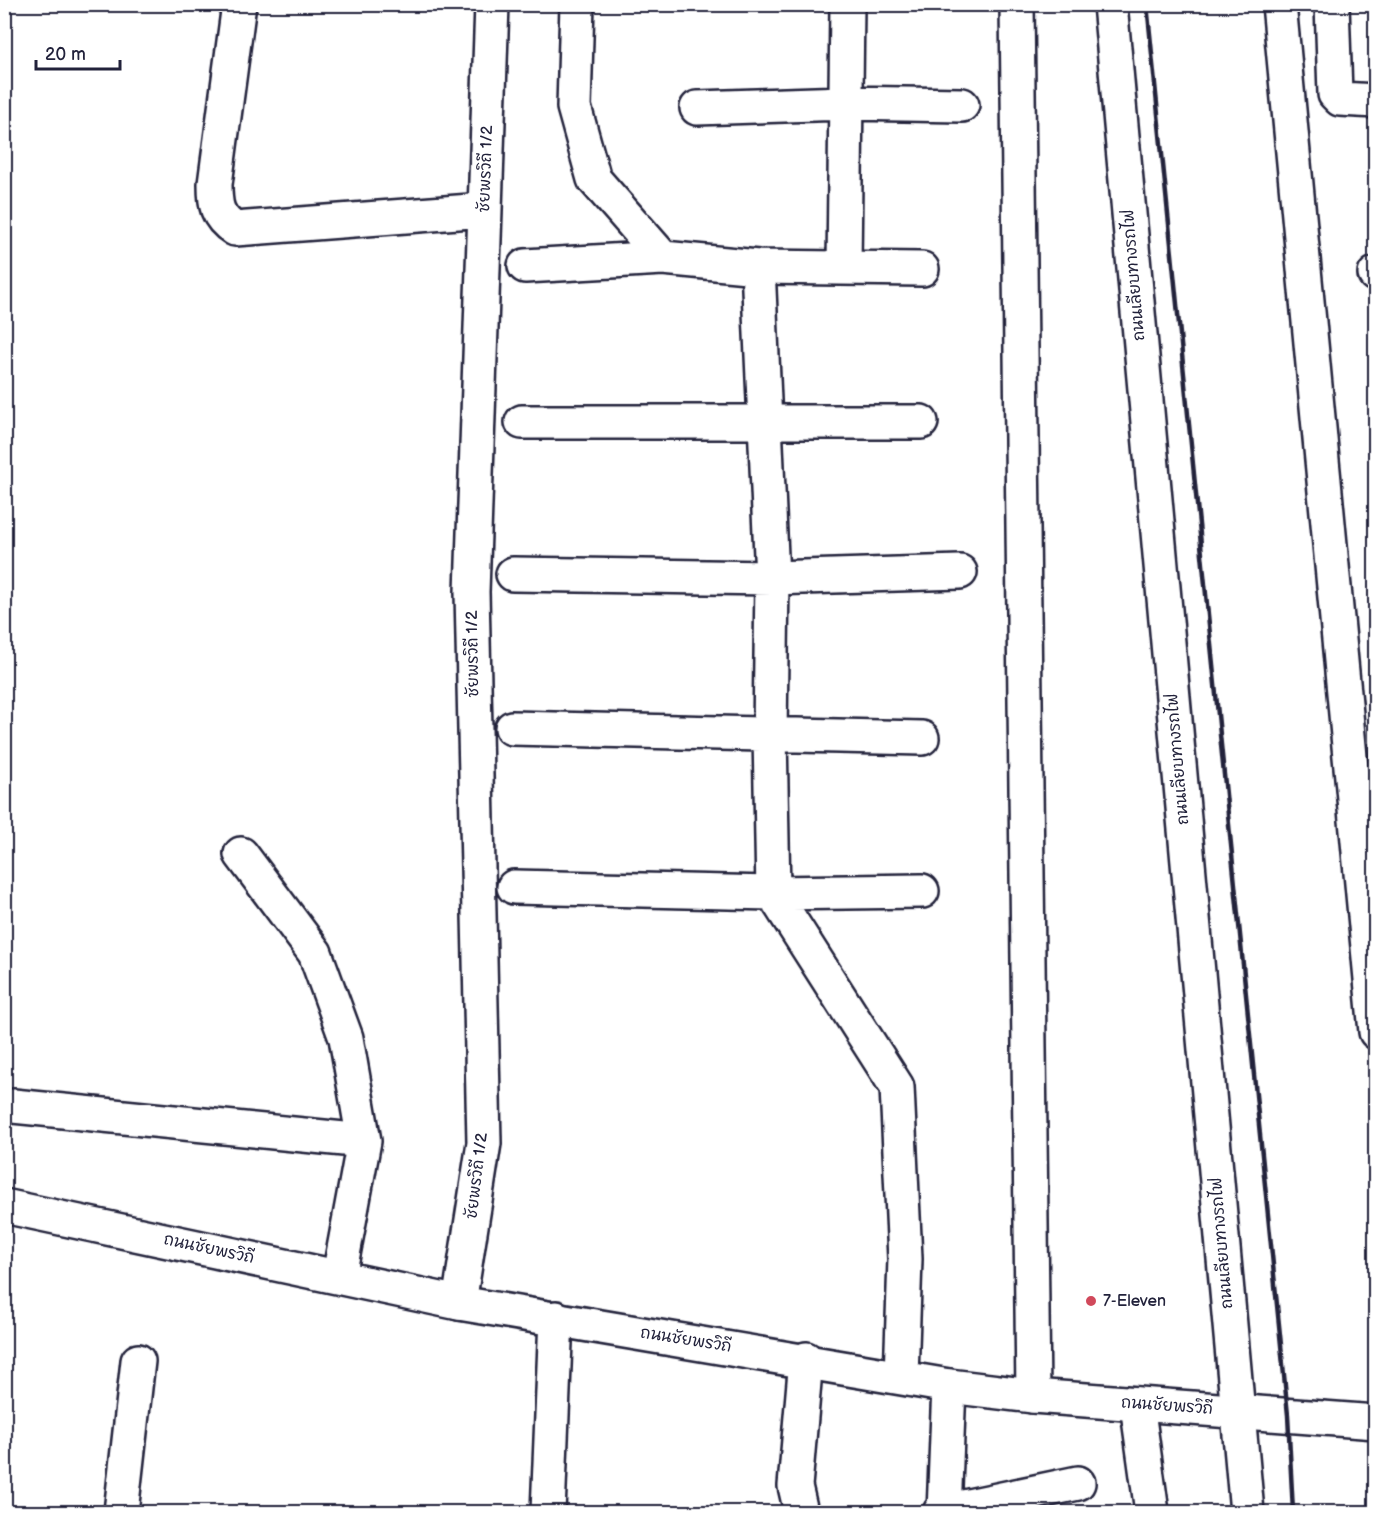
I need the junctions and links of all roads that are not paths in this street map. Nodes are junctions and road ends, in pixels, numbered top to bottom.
1 (239, 4) edge
2 (492, 4) edge
3 (577, 4) edge
4 (847, 4) edge
5 (1017, 4) edge
6 (1110, 4) edge
7 (1279, 4) edge
8 (1332, 4) edge
9 (1376, 101) edge
10 (845, 103) junction
11 (962, 105) dead end
12 (697, 108) dead end
13 (484, 210) junction
14 (663, 258) junction
15 (525, 266) dead end
16 (758, 267) junction
17 (844, 268) junction
18 (922, 269) dead end
19 (522, 422) dead end
20 (765, 422) junction
21 (921, 422) dead end
22 (960, 572) dead end
23 (513, 574) dead end
24 (772, 578) junction
25 (512, 728) dead end
26 (770, 734) junction
27 (922, 738) dead end
28 (241, 854) dead end
29 (514, 887) dead end
30 (922, 891) dead end
31 (773, 892) junction
32 (1376, 1032) edge
33 (13, 1106) dead end
34 (364, 1141) junction
35 (4, 1206) edge
36 (339, 1276) junction
37 (459, 1303) junction
38 (556, 1318) junction
39 (806, 1359) junction
40 (138, 1360) dead end
41 (901, 1377) junction
42 (949, 1386) junction
43 (1033, 1396) junction
44 (1137, 1404) junction
45 (1237, 1412) junction
46 (1376, 1422) edge
47 (1078, 1483) dead end
48 (121, 1512) edge
49 (548, 1512) edge
50 (801, 1512) edge
51 (942, 1512) edge
52 (1152, 1512) edge
53 (1247, 1512) edge

1 - 13 street
2 - 13 street, ชัยพรวิถี 1/2
3 - 14 street
4 - 10 street
5 - 43 street
6 - 45 street, ถนนเลียบทางรถไฟ
7 - 32 street
8 - 9 street
10 - 11 street
10 - 12 street
10 - 17 street
13 - 37 street, ชัยพรวิถี 1/2
14 - 15 street
14 - 16 street
16 - 17 street
16 - 20 street
17 - 18 street
19 - 20 street
20 - 21 street
20 - 24 street
22 - 24 street
23 - 24 street
24 - 26 street
25 - 26 street
26 - 27 street
26 - 31 street
28 - 34 street
29 - 31 street
30 - 31 street
31 - 41 street
33 - 34 street
34 - 36 street
35 - 36 street, ถนนชัยพรวิถี
36 - 37 street, ถนนชัยพรวิถี
37 - 38 street, ถนนชัยพรวิถี
38 - 39 street, ถนนชัยพรวิถี
38 - 49 street
39 - 41 street, ถนนชัยพรวิถี
39 - 50 street
40 - 48 street
41 - 42 street, ถนนชัยพรวิถี
42 - 43 street, ถนนชัยพรวิถี
42 - 51 street
43 - 44 street, ถนนชัยพรวิถี
44 - 45 street, ถนนชัยพรวิถี
44 - 52 street
45 - 46 street, ถนนชัยพรวิถี
45 - 53 street, ถนนเลียบทางรถไฟ
47 - 51 street

